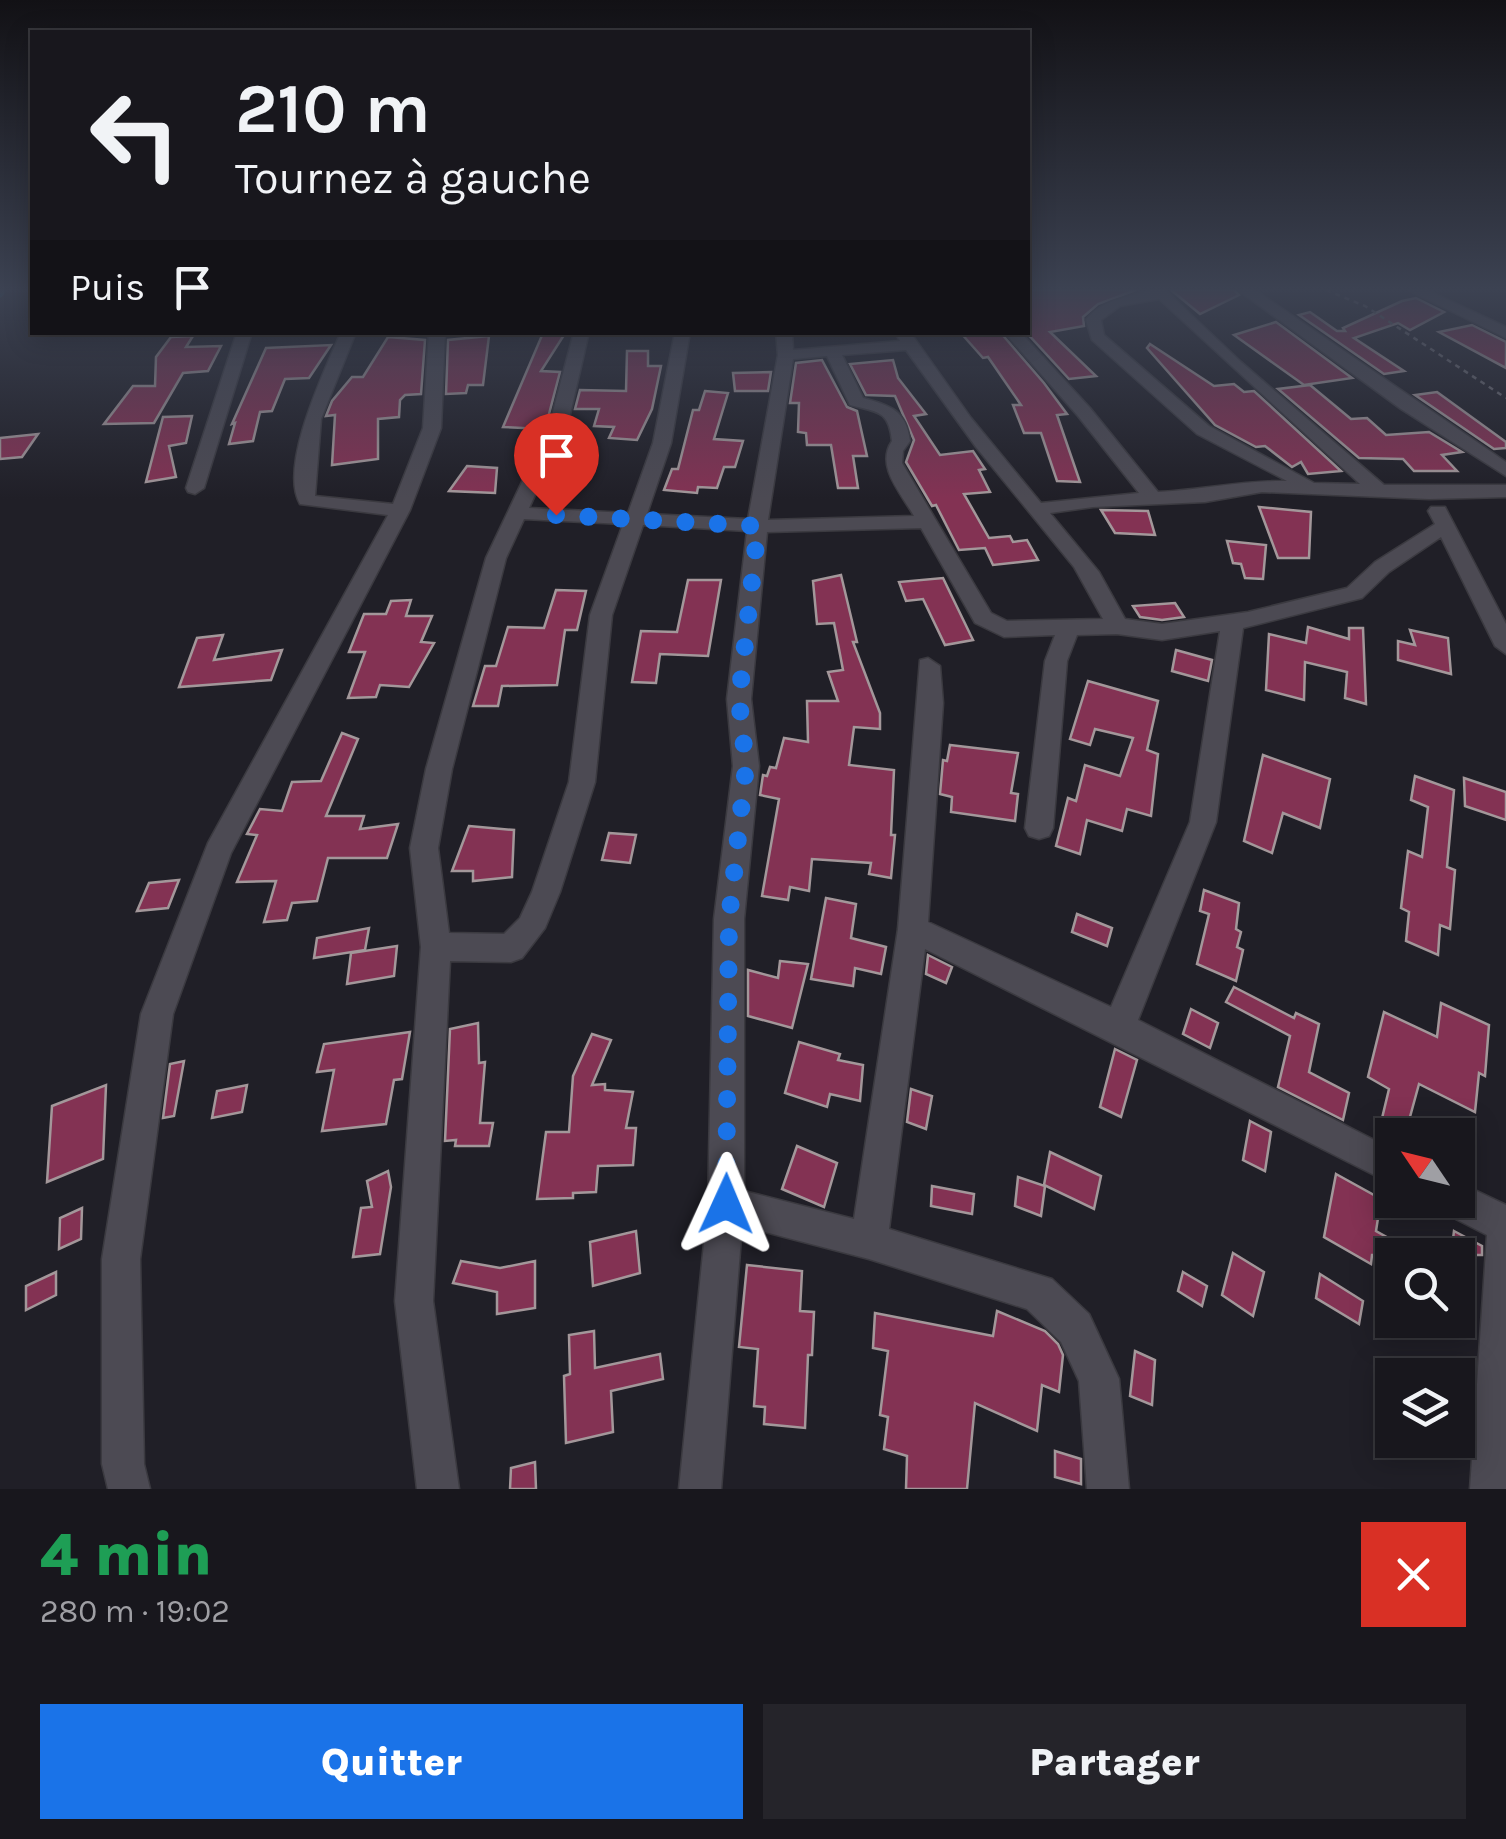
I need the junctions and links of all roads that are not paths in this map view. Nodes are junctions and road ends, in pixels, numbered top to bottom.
1 (236, 359) edge
2 (337, 359) edge
3 (436, 359) edge
4 (575, 359) edge
5 (678, 359) edge
6 (785, 359) edge
7 (837, 359) edge
8 (920, 359) edge
9 (1036, 359) edge
10 (1124, 359) edge
11 (1231, 359) edge
12 (1345, 359) edge
13 (1506, 470) edge
14 (196, 488) dead end
15 (1317, 490) junction
16 (1379, 490) junction
17 (1506, 492) edge
18 (1429, 493) junction
19 (1152, 497) junction
20 (400, 510) junction
21 (1037, 510) junction
22 (517, 513) junction
23 (635, 518) junction
24 (925, 522) junction
25 (758, 526) junction
26 (1446, 526) junction
27 (1233, 622) junction
28 (1116, 626) junction
29 (1070, 627) junction
30 (1506, 646) edge
31 (928, 666) dead end
32 (1038, 828) dead end
33 (913, 929) junction
34 (436, 948) junction
35 (1120, 1027) junction
36 (1375, 1158) edge
37 (726, 1204) junction
38 (1475, 1209) edge
39 (1506, 1224) edge
40 (869, 1241) junction
41 (129, 1489) edge
42 (438, 1489) edge
43 (700, 1489) edge
44 (1108, 1489) edge
45 (1491, 1489) edge

1 - 14 street
2 - 20 street
3 - 20 street
4 - 22 street
5 - 23 street
6 - 25 street
7 - 24 street
8 - 21 street
9 - 19 street
10 - 15 street
11 - 16 street
12 - 13 street
15 - 16 street
15 - 19 street
16 - 18 street
17 - 18 street
18 - 26 street
19 - 21 street
20 - 41 street
21 - 28 street
22 - 23 street
22 - 34 street
23 - 25 street
23 - 34 street
24 - 25 street
24 - 29 street
25 - 37 street
26 - 27 street
26 - 30 street
27 - 28 street
27 - 35 street
28 - 29 street
29 - 32 street
31 - 33 street
33 - 35 street
33 - 40 street
34 - 42 street
35 - 36 street
37 - 40 street
37 - 43 street
38 - 39 street
39 - 45 street
40 - 44 street

